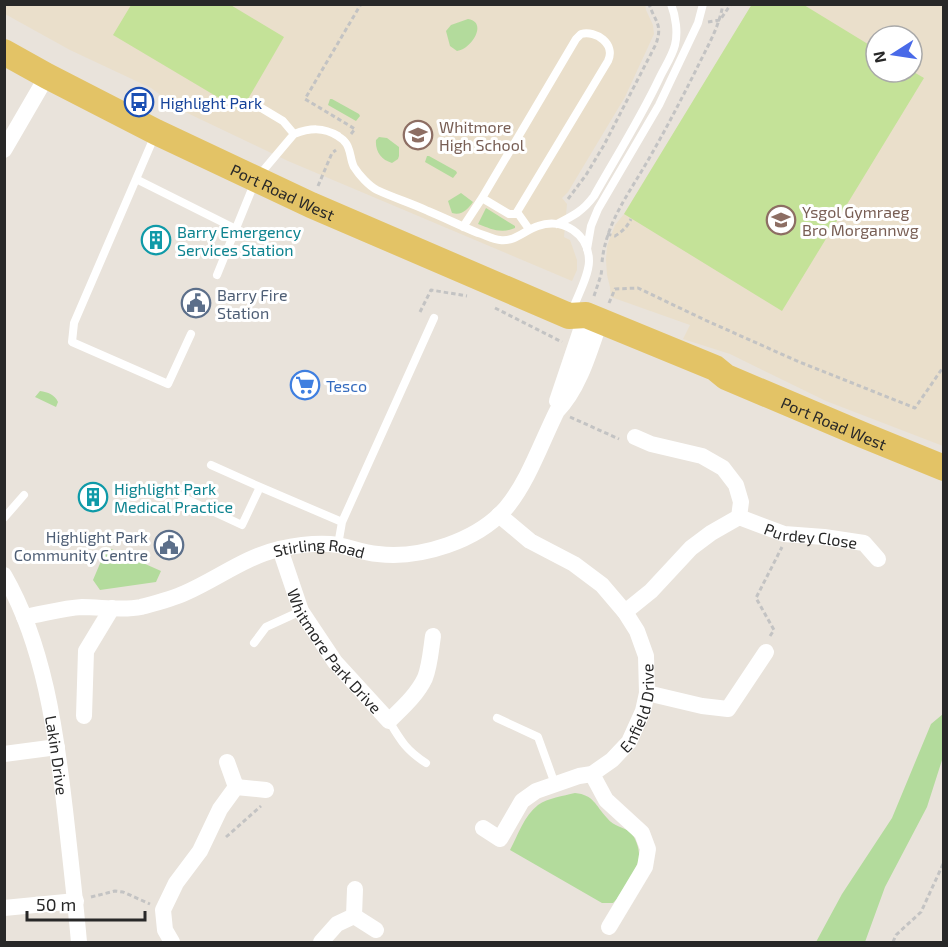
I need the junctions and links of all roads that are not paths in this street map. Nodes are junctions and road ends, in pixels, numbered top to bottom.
1 (671, 4) edge
2 (703, 4) edge
3 (4, 52) edge
4 (46, 76) junction
5 (258, 106) dead end
6 (156, 132) junction
7 (294, 134) junction
8 (4, 150) edge
9 (136, 179) junction
10 (256, 179) junction
11 (482, 198) junction
12 (517, 212) junction
13 (556, 224) junction
14 (463, 227) junction
15 (236, 229) junction
16 (530, 229) junction
17 (587, 250) junction
18 (217, 275) dead end
19 (434, 318) dead end
20 (588, 322) junction
21 (191, 334) dead end
22 (557, 411) junction
23 (635, 437) road end
24 (211, 465) dead end
25 (944, 468) edge
26 (260, 487) junction
27 (24, 495) dead end
28 (182, 497) dead end
29 (499, 515) junction
30 (739, 517) junction
31 (4, 518) edge
32 (342, 522) junction
33 (338, 545) junction
34 (280, 549) junction
35 (878, 559) dead end
36 (4, 575) edge
37 (112, 608) junction
38 (301, 611) junction
39 (625, 612) junction
40 (24, 617) junction
41 (433, 636) dead end
42 (254, 643) dead end
43 (766, 652) road end
44 (647, 693) junction
45 (84, 716) dead end
46 (496, 718) dead end
47 (389, 721) junction
48 (57, 747) junction
49 (4, 754) edge
50 (227, 762) dead end
51 (426, 763) dead end
52 (592, 774) junction
53 (555, 784) junction
54 (236, 787) junction
55 (266, 790) road end
56 (483, 828) dead end
57 (355, 889) dead end
58 (76, 901) junction
59 (4, 908) edge
60 (354, 916) junction
61 (609, 927) dead end
62 (376, 930) dead end
63 (79, 942) edge
64 (172, 942) edge
65 (321, 942) edge

1 - 13 lane
2 - 17 lane
3 - 4 main road, Port Road West
4 - 6 main road, Port Road West
4 - 8 street
5 - 7 lane
6 - 9 lane
6 - 10 main road, Port Road West
7 - 10 lane
7 - 14 lane
9 - 15 lane
9 - 21 lane
10 - 15 lane
10 - 20 main road, Port Road West
11 - 12 lane
11 - 12 lane
11 - 14 lane
12 - 16 lane
13 - 16 lane
13 - 17 lane
14 - 16 lane
15 - 18 lane
17 - 20 lane
19 - 32 lane
20 - 22 street, Stirling Road
20 - 22 street, Stirling Road
20 - 25 main road, Port Road West
22 - 29 street, Stirling Road
23 - 30 street
24 - 26 lane
26 - 28 lane
26 - 32 lane
27 - 31 lane
29 - 33 street, Stirling Road
29 - 39 street, Enfield Drive
30 - 35 street, Purdey Close
30 - 39 street
32 - 33 lane
33 - 34 street, Stirling Road
34 - 37 street, Stirling Road
34 - 38 street, Whitmore Park Drive
36 - 40 street, Lakin Drive
37 - 40 street, Stirling Road
37 - 45 street
38 - 42 lane
38 - 47 street, Whitmore Park Drive
39 - 44 street, Enfield Drive
40 - 48 street, Lakin Drive
41 - 47 street, Whitmore Park Drive
43 - 44 street
44 - 52 street, Enfield Drive
46 - 53 lane
47 - 51 lane
48 - 49 street
48 - 58 street, Lakin Drive
50 - 54 street
52 - 53 street, Enfield Drive
52 - 61 street
53 - 56 street, Enfield Drive
54 - 55 street
54 - 64 street
57 - 60 street
58 - 59 street
58 - 63 street, Lakin Drive
60 - 62 street
60 - 65 street

